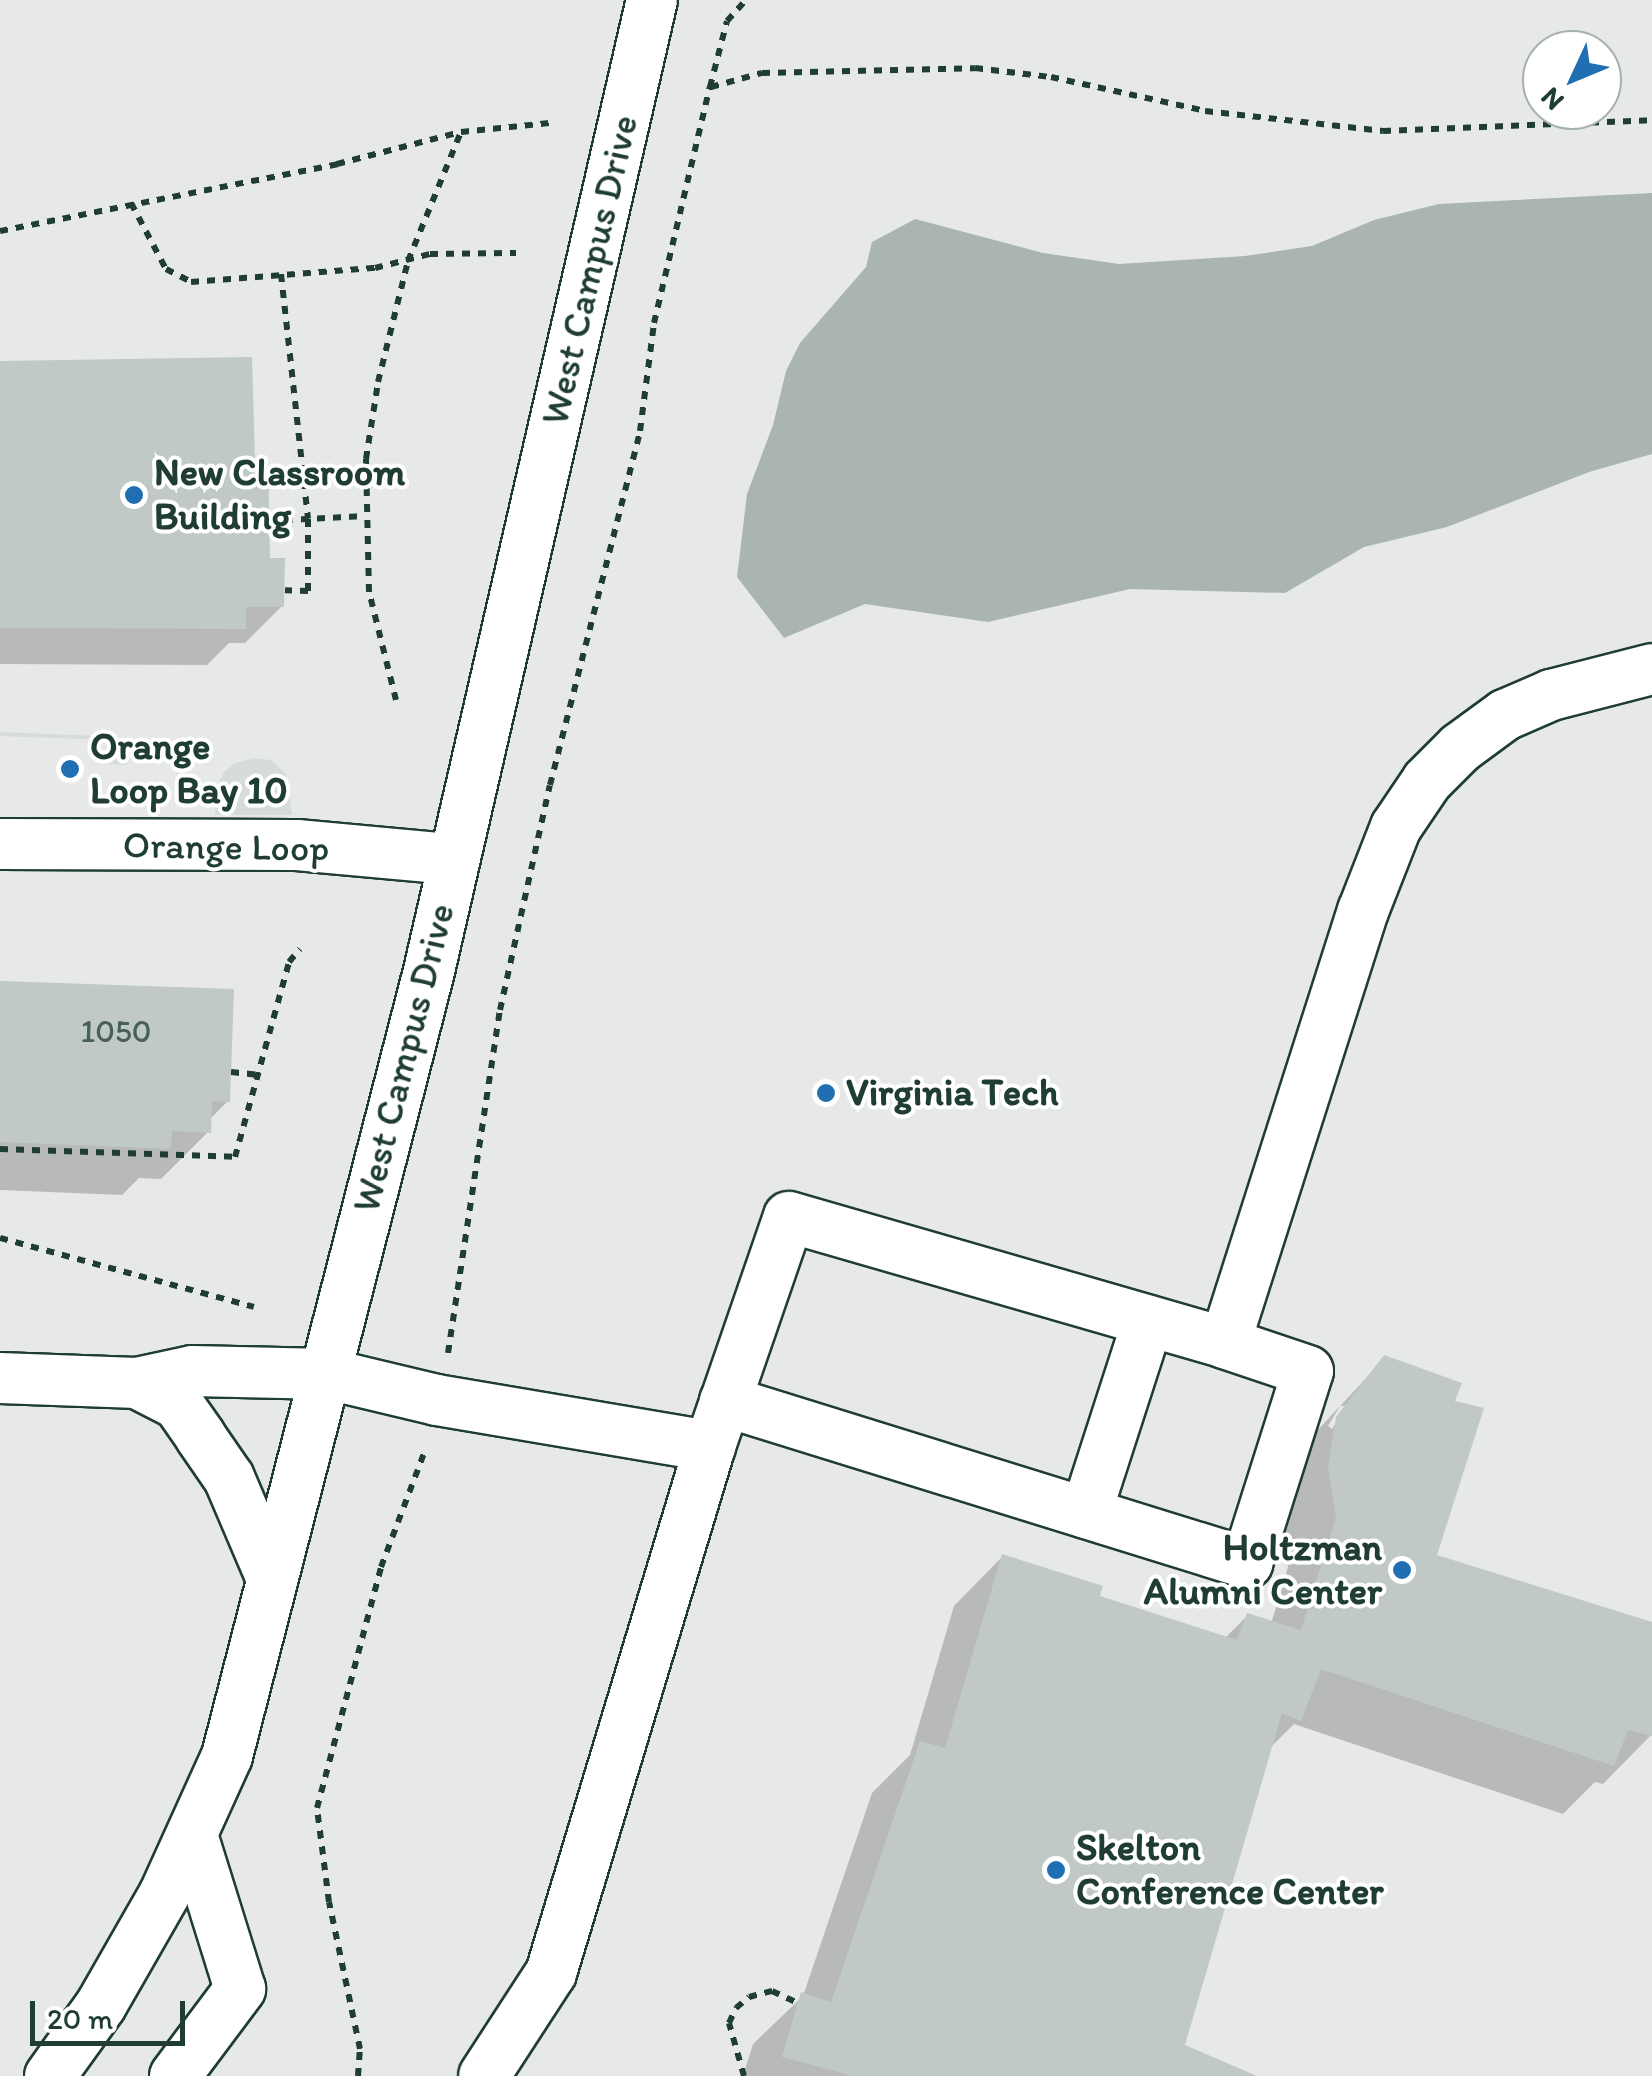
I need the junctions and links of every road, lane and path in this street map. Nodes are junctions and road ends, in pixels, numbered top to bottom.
1 (746, 0) edge
2 (640, 4) edge
3 (710, 87) junction
4 (1652, 120) edge
5 (550, 123) dead end
6 (461, 132) junction
7 (131, 203) junction
8 (0, 232) edge
9 (516, 253) dead end
10 (408, 261) junction
11 (281, 274) junction
12 (365, 516) junction
13 (308, 519) junction
14 (269, 521) dead end
15 (285, 590) dead end
16 (1652, 669) edge
17 (396, 700) dead end
18 (0, 844) edge
19 (451, 859) junction
20 (300, 949) dead end
21 (231, 1072) dead end
22 (258, 1075) junction
23 (0, 1149) edge
24 (0, 1238) edge
25 (254, 1307) dead end
26 (1148, 1320) junction
27 (1224, 1343) junction
28 (328, 1374) junction
29 (0, 1378) edge
30 (137, 1384) junction
31 (437, 1400) junction
32 (718, 1424) junction
33 (1086, 1513) junction
34 (272, 1579) junction
35 (192, 1835) junction
36 (798, 2003) dead end
37 (50, 2076) edge
38 (175, 2076) edge
39 (358, 2076) edge
40 (484, 2076) edge
41 (744, 2076) edge

1 - 3 path
2 - 19 street, West Campus Drive
3 - 4 path
3 - 31 path
5 - 6 path
6 - 7 path
6 - 10 path
7 - 8 path
7 - 11 path
9 - 10 path
10 - 11 path
10 - 12 path
11 - 13 path
12 - 13 path
12 - 17 path
13 - 14 path
13 - 15 path
16 - 27 street
18 - 19 street, Orange Loop
19 - 28 street, West Campus Drive
20 - 22 path
21 - 22 path
22 - 23 path
24 - 25 path
26 - 27 street
26 - 32 street
26 - 33 street
27 - 33 street
28 - 30 street
28 - 31 street
28 - 34 street, West Campus Drive
29 - 30 street
30 - 34 street
31 - 32 street
31 - 39 path
32 - 33 street
32 - 40 street
34 - 35 street, West Campus Drive
35 - 37 street, West Campus Drive
35 - 38 street
36 - 41 path

